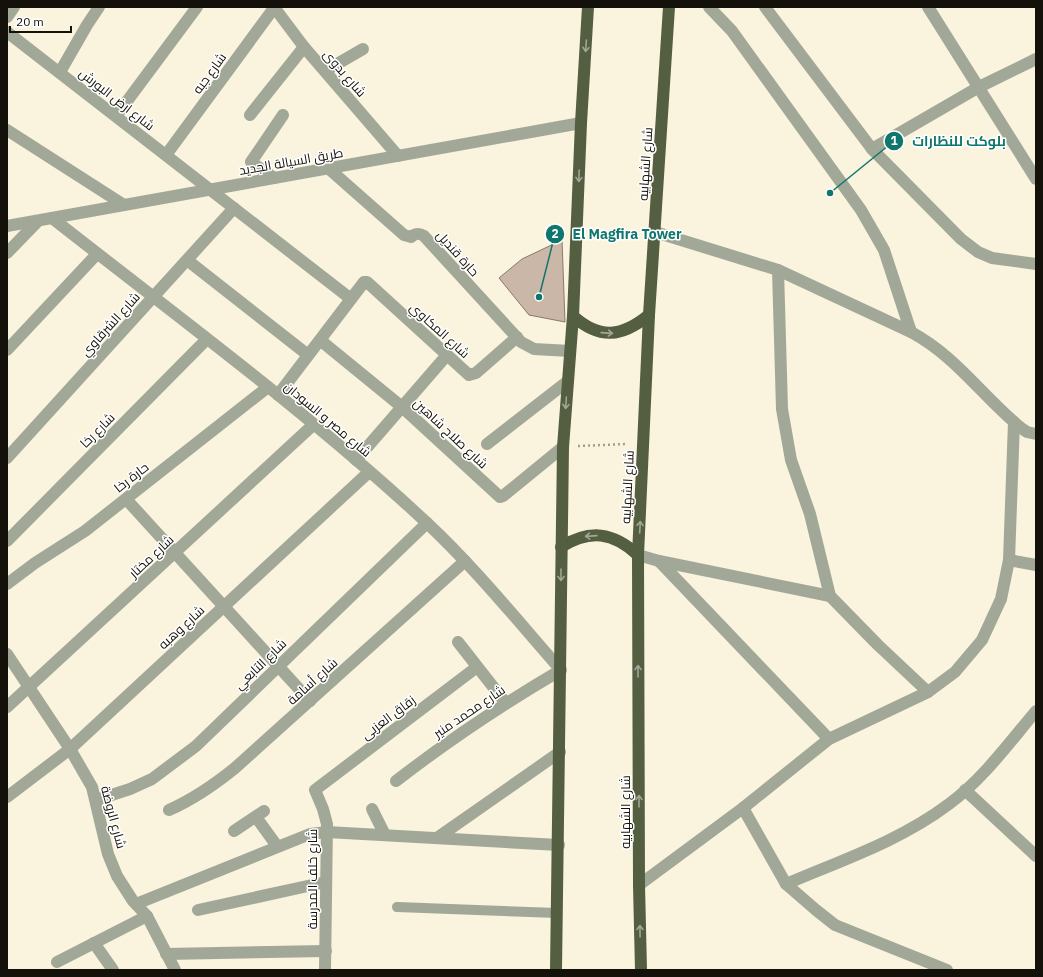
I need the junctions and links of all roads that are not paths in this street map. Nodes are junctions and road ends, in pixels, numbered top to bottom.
1 (14, 7) edge
2 (99, 7) edge
3 (197, 7) edge
4 (274, 7) edge
5 (588, 7) edge
6 (669, 7) edge
7 (709, 7) edge
8 (765, 7) edge
9 (928, 7) edge
10 (7, 17) edge
11 (7, 32) edge
12 (304, 47) junction
13 (363, 49) dead end
14 (1036, 59) edge
15 (324, 71) junction
16 (60, 72) junction
17 (979, 87) junction
18 (250, 115) dead end
19 (283, 115) dead end
20 (116, 116) junction
21 (581, 123) junction
22 (7, 130) edge
23 (872, 149) junction
24 (166, 155) junction
25 (398, 156) junction
26 (328, 168) junction
27 (274, 178) junction
28 (1036, 178) edge
29 (210, 190) junction
30 (124, 205) junction
31 (234, 208) junction
32 (52, 218) junction
33 (38, 221) junction
34 (7, 226) edge
35 (655, 232) junction
36 (7, 253) edge
37 (97, 254) junction
38 (186, 260) junction
39 (1036, 264) edge
40 (778, 270) junction
41 (153, 298) junction
42 (351, 299) junction
43 (649, 315) junction
44 (573, 316) junction
45 (911, 332) junction
46 (517, 337) junction
47 (207, 339) junction
48 (320, 340) junction
49 (7, 350) edge
50 (570, 351) junction
51 (447, 355) junction
52 (308, 356) junction
53 (568, 381) junction
54 (268, 387) junction
55 (278, 395) junction
56 (402, 407) junction
57 (1014, 422) junction
58 (313, 425) junction
59 (1036, 434) edge
60 (488, 444) dead end
61 (563, 447) junction
62 (7, 458) edge
63 (356, 460) junction
64 (369, 472) junction
65 (126, 499) junction
66 (427, 523) junction
67 (7, 541) edge
68 (561, 547) junction
69 (175, 552) junction
70 (638, 555) junction
71 (1009, 560) junction
72 (465, 561) junction
73 (659, 561) junction
74 (1036, 564) edge
75 (7, 584) edge
76 (830, 596) junction
77 (224, 606) junction
78 (458, 642) dead end
79 (7, 654) edge
80 (278, 667) junction
81 (477, 667) junction
82 (561, 670) junction
83 (29, 687) junction
84 (928, 692) junction
85 (310, 701) junction
86 (505, 702) junction
87 (7, 707) edge
88 (1036, 711) edge
89 (829, 739) junction
90 (70, 749) junction
91 (560, 752) junction
92 (396, 781) dead end
93 (315, 790) joint
94 (965, 790) junction
95 (7, 798) edge
96 (96, 800) junction
97 (744, 808) junction
98 (372, 809) dead end
99 (169, 810) dead end
100 (234, 831) dead end
101 (327, 832) junction
102 (385, 835) junction
103 (437, 838) junction
104 (559, 844) junction
105 (277, 846) junction
106 (1036, 856) edge
107 (326, 882) junction
108 (786, 884) junction
109 (639, 885) junction
110 (136, 904) junction
111 (397, 907) dead end
112 (198, 910) dead end
113 (557, 913) junction
114 (146, 916) junction
115 (94, 943) junction
116 (326, 951) junction
117 (166, 954) junction
118 (58, 962) dead end
119 (112, 970) edge
120 (174, 970) edge
121 (325, 970) edge
122 (556, 970) edge
123 (640, 970) edge
124 (947, 970) edge

1 - 10 street
2 - 16 street
3 - 20 street
4 - 12 street, شارع بدوى
4 - 24 street, شارع جبه
5 -> 21 highway
6 - 35 highway, شارع الشهابيه
7 - 45 street
8 - 23 street
9 - 17 street
11 - 16 street, شارع ارض البورش
12 - 15 street, شارع بدوى
12 - 18 street
13 - 15 street
14 - 17 street
15 - 25 street, شارع بدوى
16 - 20 street, شارع ارض البورش
17 - 23 street
17 - 28 street
19 - 27 street
20 - 24 street, شارع ارض البورش
21 - 25 street, طريق السيالة الجديد
21 -> 44 highway
22 - 30 street
23 - 39 street
24 - 29 street, شارع ارض البورش
25 - 26 street, طريق السيالة الجديد
26 - 27 street, طريق السيالة الجديد
26 - 46 street, حارة قنديل
27 - 29 street, طريق السيالة الجديد
29 - 30 street, طريق السيالة الجديد
29 - 31 street, شارع ارض البورش
30 - 32 street, طريق السيالة الجديد
31 - 38 street, شارع الشرقاوي
31 - 42 street, شارع ارض البورش
32 - 33 street, طريق السيالة الجديد
32 - 37 street, شارع مصر و السودان
33 - 34 street, طريق السيالة الجديد
33 - 36 street
35 - 40 street
35 - 43 highway, شارع الشهابيه
37 - 41 street, شارع مصر و السودان
37 - 49 street
38 - 41 street, شارع الشرقاوي
38 - 52 street
40 - 45 street
40 - 76 street
41 - 47 street, شارع مصر و السودان
41 - 62 street, شارع الشرقاوي
42 - 48 street
42 - 51 street, شارع المكاوي
44 -> 43 highway
70 -> 43 highway, شارع الشهابيه
44 - 50 highway
45 - 57 street
46 - 50 street, حارة قنديل
46 - 51 street, شارع المكاوي
47 - 54 street, شارع مصر و السودان
47 - 67 street, شارع رخا
48 - 52 street
48 - 56 street, شارع صلاح شاهين
50 - 53 highway
51 - 56 street
52 - 55 street
53 - 60 street
53 -> 61 highway
54 - 55 street, شارع مصر و السودان
54 - 65 street, حارة رخا
55 - 58 street, شارع مصر و السودان
56 - 61 street, شارع صلاح شاهين
56 - 63 street
57 - 59 street
57 - 71 street
58 - 63 street, شارع مصر و السودان
58 - 69 street, شارع مختار
61 - 68 highway
63 - 64 street, شارع مصر و السودان
64 - 66 street, شارع مصر و السودان
64 - 77 street, شارع وهبه
65 - 69 street
65 - 75 street, حارة رخا
66 - 72 street, شارع مصر و السودان
66 - 80 street, شارع التابعي
70 -> 68 highway
68 -> 82 highway
69 - 77 street
69 - 83 street, شارع مختار
70 - 73 street
109 -> 70 highway, شارع الشهابيه
71 - 74 street
71 - 84 street
72 - 82 street, شارع مصر و السودان
72 - 85 street, شارع أسامة
73 - 76 street
73 - 89 street
76 - 84 street
77 - 80 street
77 - 90 street, شارع وهبه
78 - 81 street
79 - 83 street, شارع الروضة
80 - 85 street
80 - 96 street, شارع التابعي
81 - 86 street
81 - 93 street, زقاق العزبى
82 - 86 street, شارع محمد منير
82 - 91 highway
83 - 87 street, شارع مختار
83 - 90 street, شارع الروضة
84 - 89 street
85 - 99 street, شارع أسامة
86 - 92 street, شارع محمد منير
88 - 94 street
89 - 97 street
90 - 95 street, شارع وهبه
90 - 96 street, شارع الروضة
91 - 103 street
91 - 104 highway
93 - 101 street, شارع خلف المدرسة
94 - 106 street
94 - 108 street
96 - 110 street, شارع الروضة
97 - 108 street
97 - 109 street
98 - 102 street
100 - 105 street
101 - 102 street
101 - 105 street
101 - 107 street, شارع خلف المدرسة
102 - 103 street
103 - 104 street
104 - 113 highway
105 - 110 street
107 - 112 street
107 - 116 street, شارع خلف المدرسة
108 - 124 street
123 -> 109 highway, شارع الشهابيه
110 - 114 street, شارع الروضة
111 - 113 lane
113 - 122 highway
114 - 115 street
114 - 117 street, شارع الروضة
115 - 118 street
115 - 119 street
116 - 117 street
116 - 121 street, شارع خلف المدرسة
117 - 120 street, شارع الروضة

